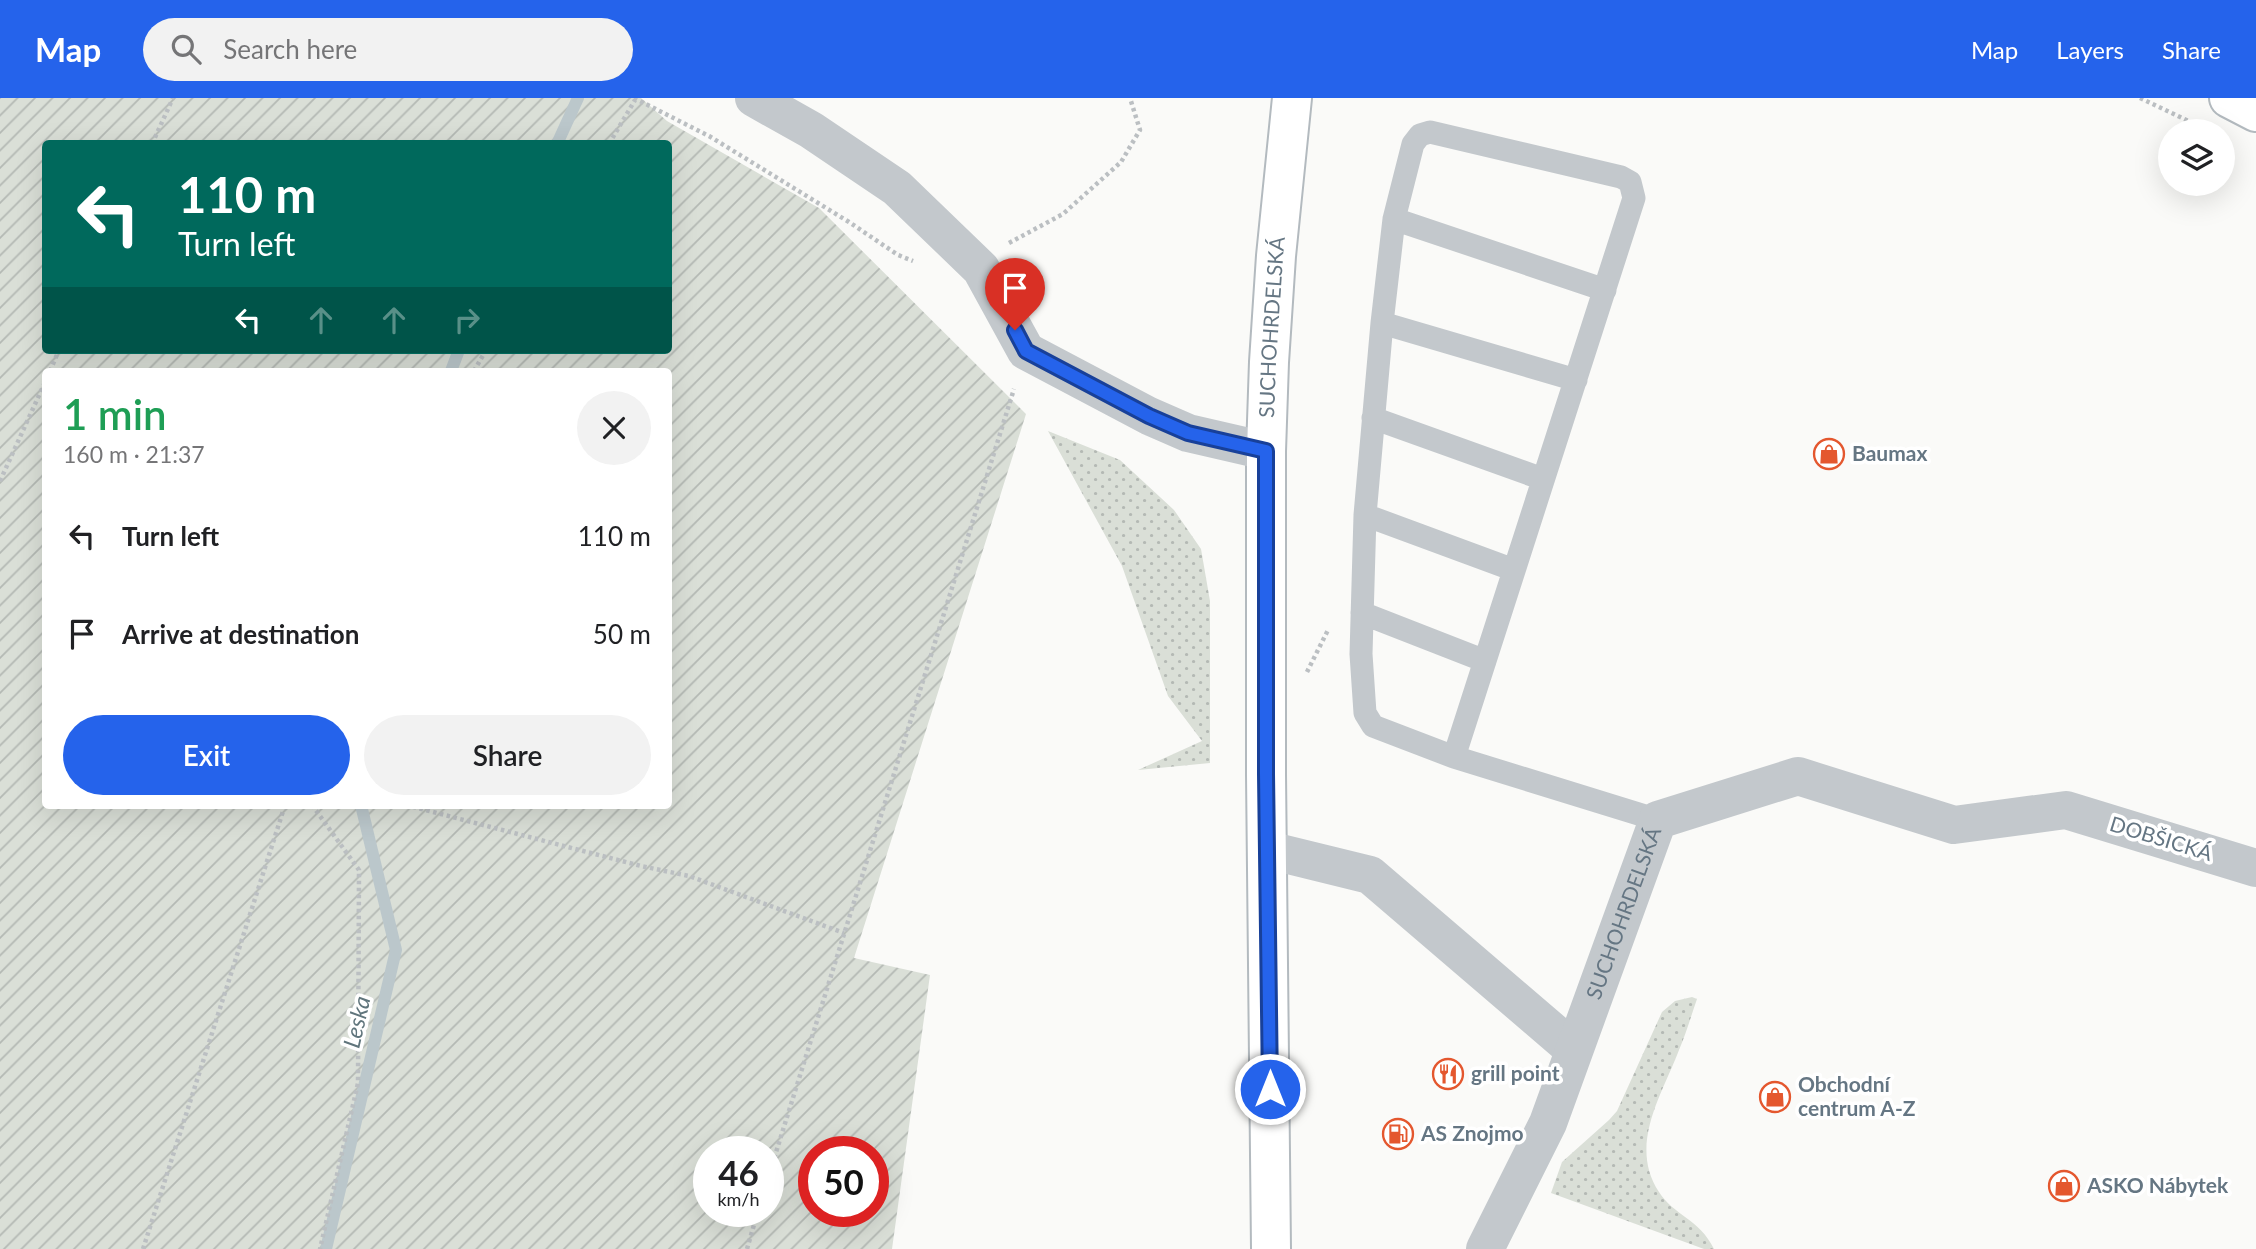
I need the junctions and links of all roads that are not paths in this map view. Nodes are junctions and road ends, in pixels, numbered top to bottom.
1 (754, 98) edge
2 (1292, 98) edge
3 (2229, 98) edge
4 (2256, 112) edge
5 (1394, 219) junction
6 (1605, 290) junction
7 (1382, 323) junction
8 (1576, 380) junction
9 (1373, 418) junction
10 (1266, 451) junction
11 (1543, 479) junction
12 (1366, 514) junction
13 (1514, 570) junction
14 (1362, 613) junction
15 (1485, 661) junction
16 (1454, 757) junction
17 (2066, 810) joint
18 (1658, 820) junction
19 (1268, 850) junction
20 (2256, 869) edge
21 (1573, 1049) junction
22 (1271, 1249) edge
23 (1485, 1249) edge

1 - 10 street
2 - 10 main road, SUCHOHRDELSKÁ
3 - 4 main road
5 - 6 lane
5 - 6 lane
5 - 7 lane
6 - 8 lane
7 - 8 lane
7 - 9 lane
8 - 11 lane
9 - 11 lane
9 - 12 lane
10 - 19 main road, SUCHOHRDELSKÁ
11 - 13 lane
12 - 13 lane
12 - 14 lane
13 - 15 lane
14 - 15 lane
14 - 16 lane
15 - 16 lane
16 - 18 lane
17 - 18 street, SUCHOHRDELSKÁ
17 - 20 street, DOBŠICKÁ
18 - 21 street, SUCHOHRDELSKÁ
19 - 21 street
19 - 22 main road, SUCHOHRDELSKÁ
21 - 23 street, SUCHOHRDELSKÁ

